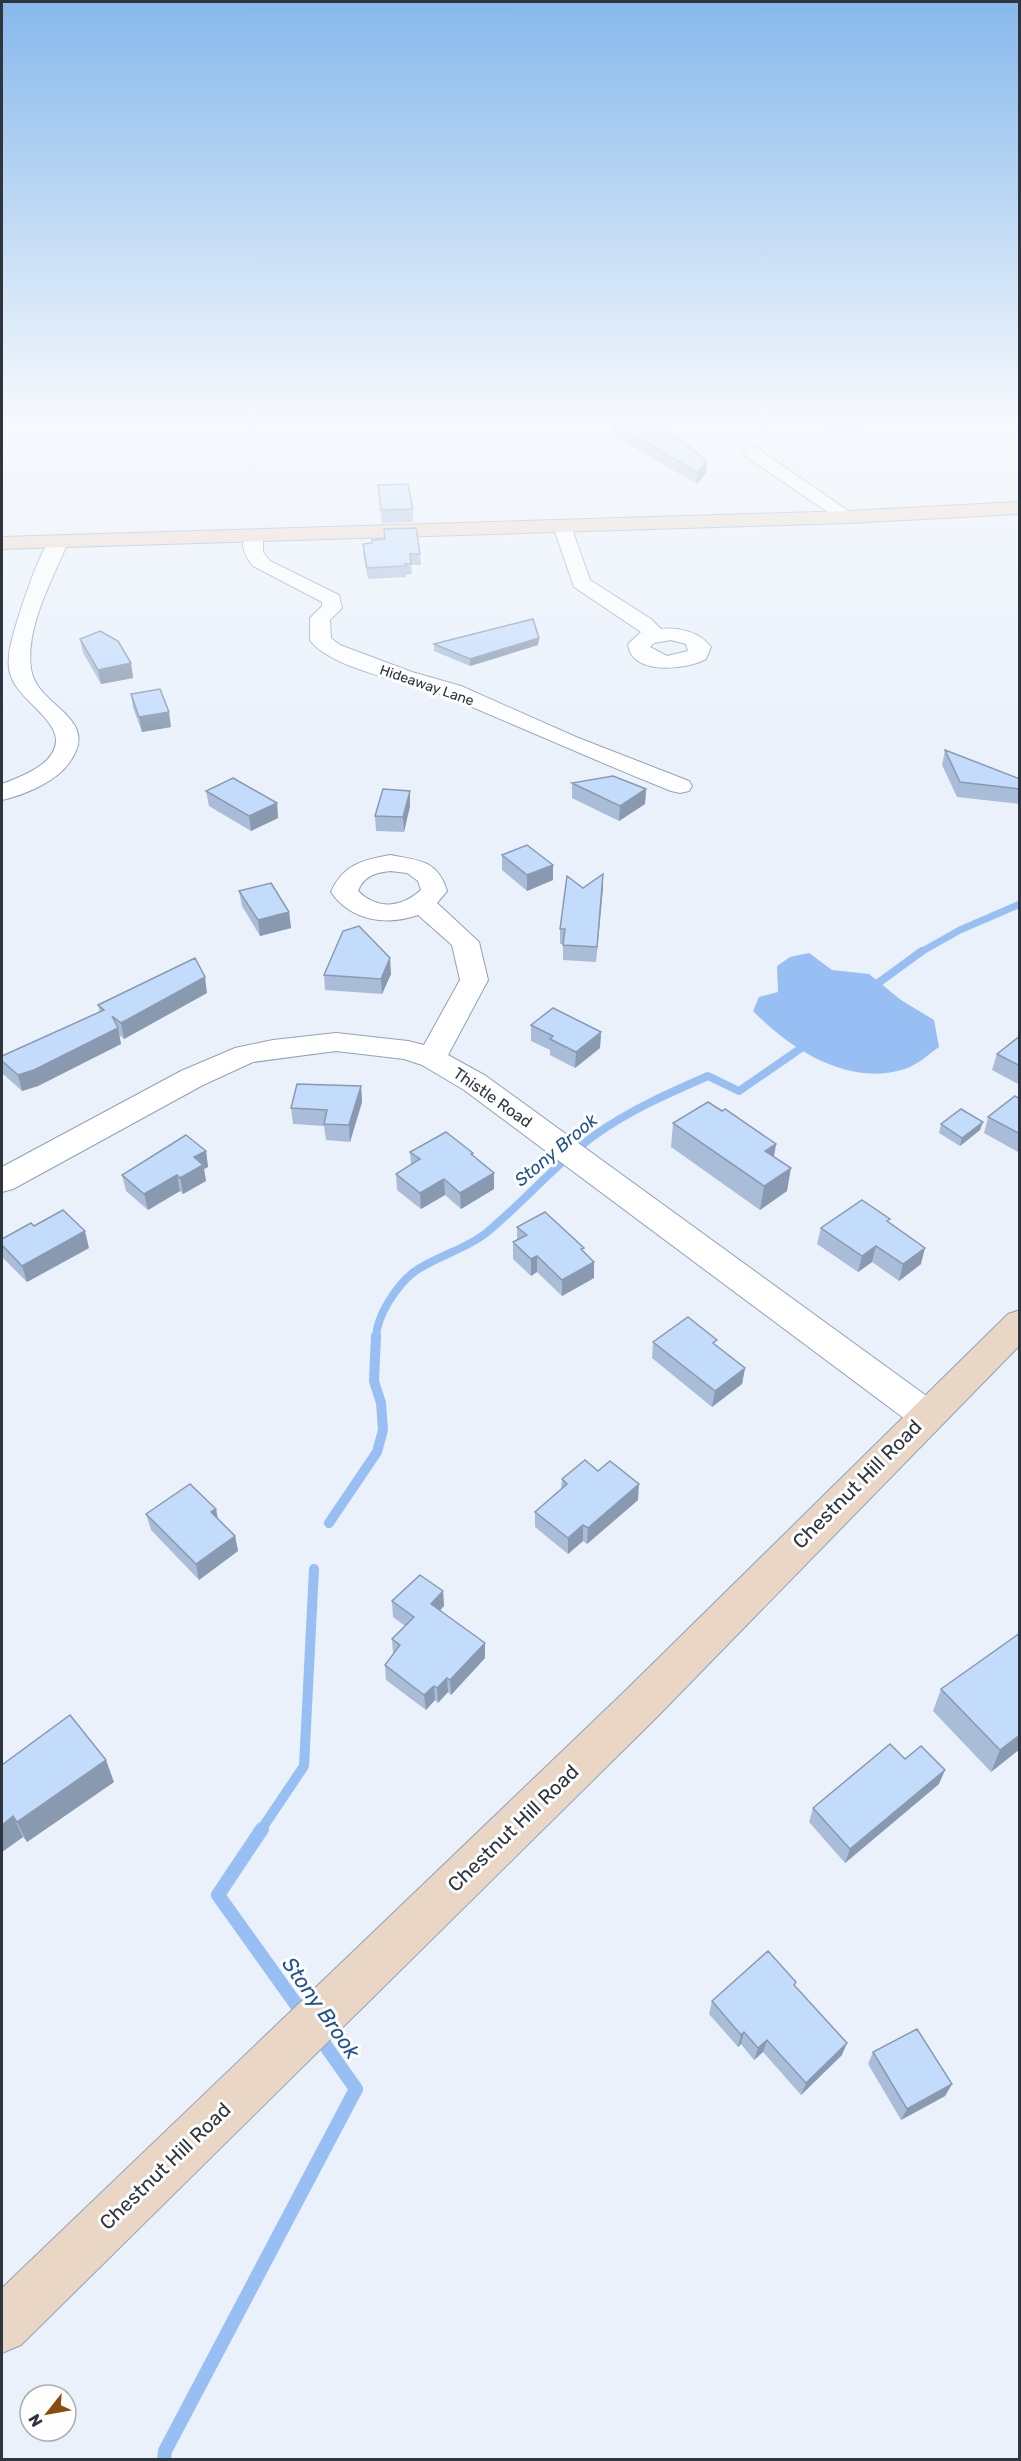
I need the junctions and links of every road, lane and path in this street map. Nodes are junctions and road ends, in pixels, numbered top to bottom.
1 (370, 533) edge
2 (564, 533) edge
3 (253, 537) junction
4 (58, 542) junction
5 (2, 543) edge
6 (655, 635) dead end
7 (680, 786) dead end
8 (2, 793) edge
9 (423, 905) dead end
10 (432, 1058) junction
11 (2, 1181) edge
12 (1020, 1323) edge
13 (926, 1415) junction
14 (2, 2326) edge

1 - 3 street
2 - 6 street
3 - 4 street
3 - 7 street, Hideaway Lane
4 - 5 street
4 - 8 street
9 - 10 street
10 - 11 street, Thistle Road
10 - 13 street, Thistle Road
12 - 13 street, Chestnut Hill Road
13 - 14 street, Chestnut Hill Road

